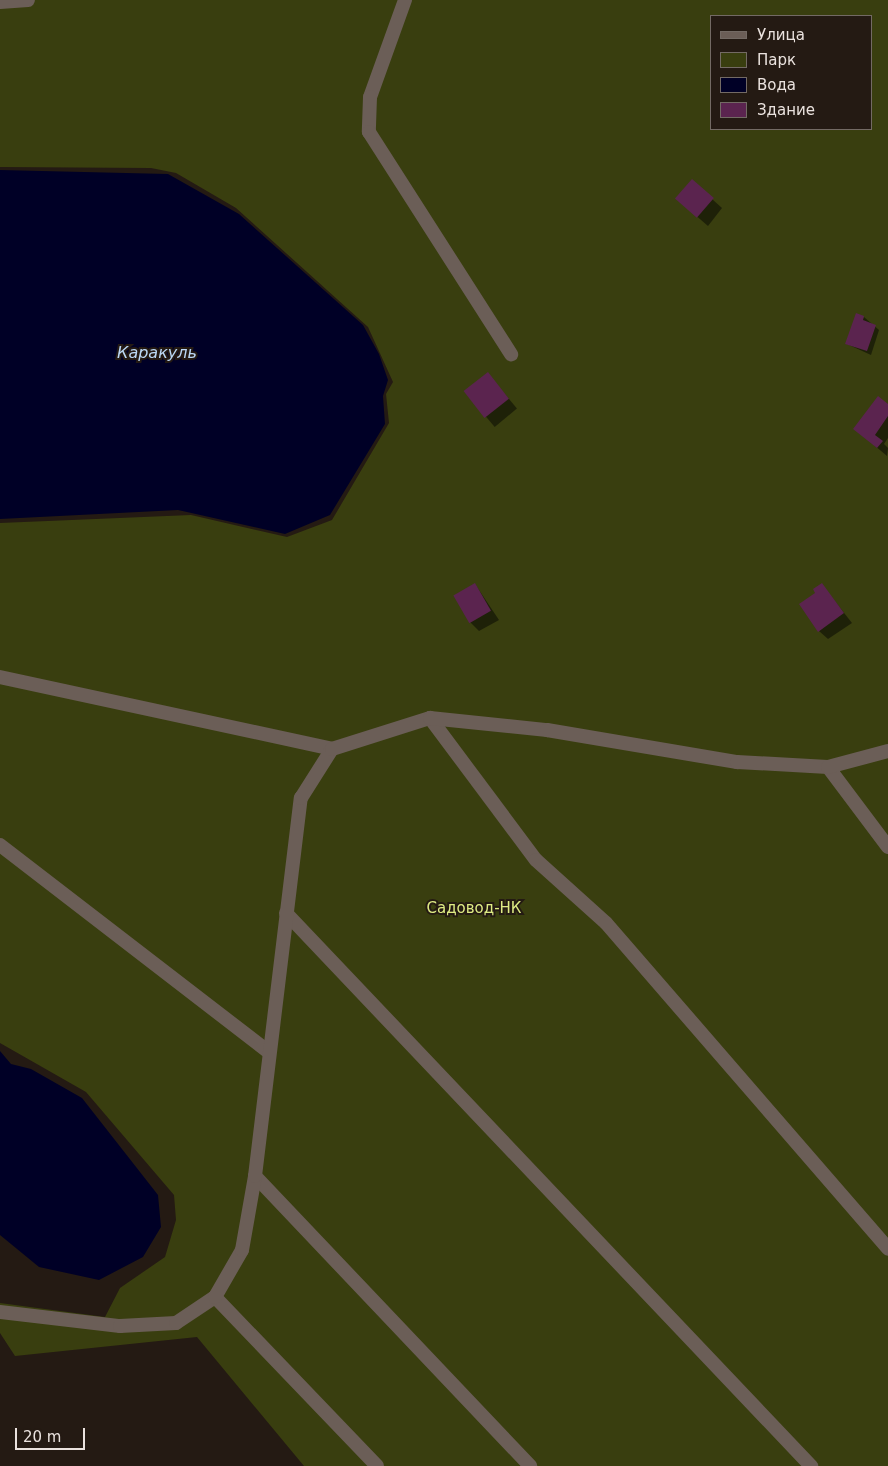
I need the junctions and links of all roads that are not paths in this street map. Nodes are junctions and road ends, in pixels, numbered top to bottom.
1 (28, 0) edge
2 (405, 0) edge
3 (0, 2) edge
4 (511, 354) dead end
5 (0, 677) edge
6 (430, 718) junction
7 (332, 749) junction
8 (888, 751) edge
9 (828, 767) junction
10 (0, 845) edge
11 (888, 847) edge
12 (286, 913) junction
13 (269, 1052) junction
14 (255, 1176) junction
15 (888, 1249) edge
16 (215, 1297) junction
17 (0, 1312) edge
18 (377, 1466) edge
19 (530, 1466) edge
20 (811, 1466) edge

1 - 3 street
2 - 4 street
5 - 7 street
6 - 7 street
6 - 9 street
6 - 15 street
7 - 12 street
8 - 9 street
9 - 11 street
10 - 13 street
12 - 13 street
12 - 20 street
13 - 14 street
14 - 16 street
14 - 19 street
16 - 17 street
16 - 18 street

